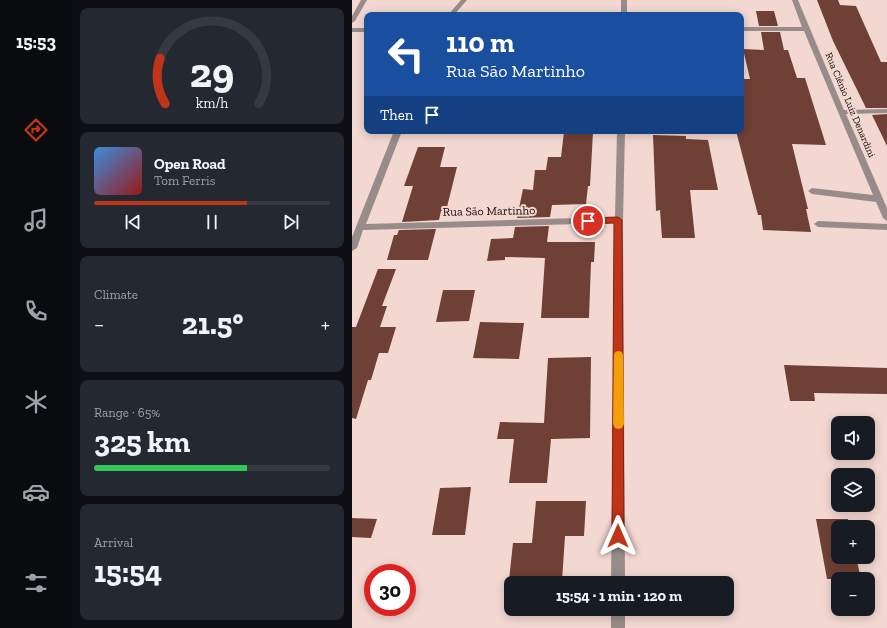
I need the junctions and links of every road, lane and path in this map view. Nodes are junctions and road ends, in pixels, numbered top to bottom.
1 (364, 0) edge
2 (464, 0) edge
3 (624, 0) edge
4 (795, 0) edge
5 (454, 12) edge
6 (624, 12) edge
7 (352, 21) edge
8 (744, 29) edge
9 (806, 29) junction
10 (352, 30) edge
11 (364, 30) edge
12 (887, 111) edge
13 (842, 112) junction
14 (397, 134) edge
15 (621, 134) edge
16 (812, 192) dead end
17 (879, 199) junction
18 (887, 218) edge
19 (618, 220) junction
20 (818, 224) dead end
21 (360, 227) junction
22 (887, 227) edge
23 (352, 248) edge
24 (618, 576) edge
25 (618, 616) edge
26 (618, 628) edge

1 - 7 street
2 - 5 street
3 - 6 street
4 - 9 street, Rua Clênio Luiz Denardini
8 - 9 street
9 - 13 street, Rua Clênio Luiz Denardini
10 - 11 street
12 - 13 street
13 - 17 street, Rua Clênio Luiz Denardini
14 - 21 street
15 - 19 street
16 - 17 street
17 - 18 street, Rua Clênio Luiz Denardini
19 - 21 street, Rua São Martinho
19 - 24 street
20 - 22 street
21 - 23 street
25 - 26 street

